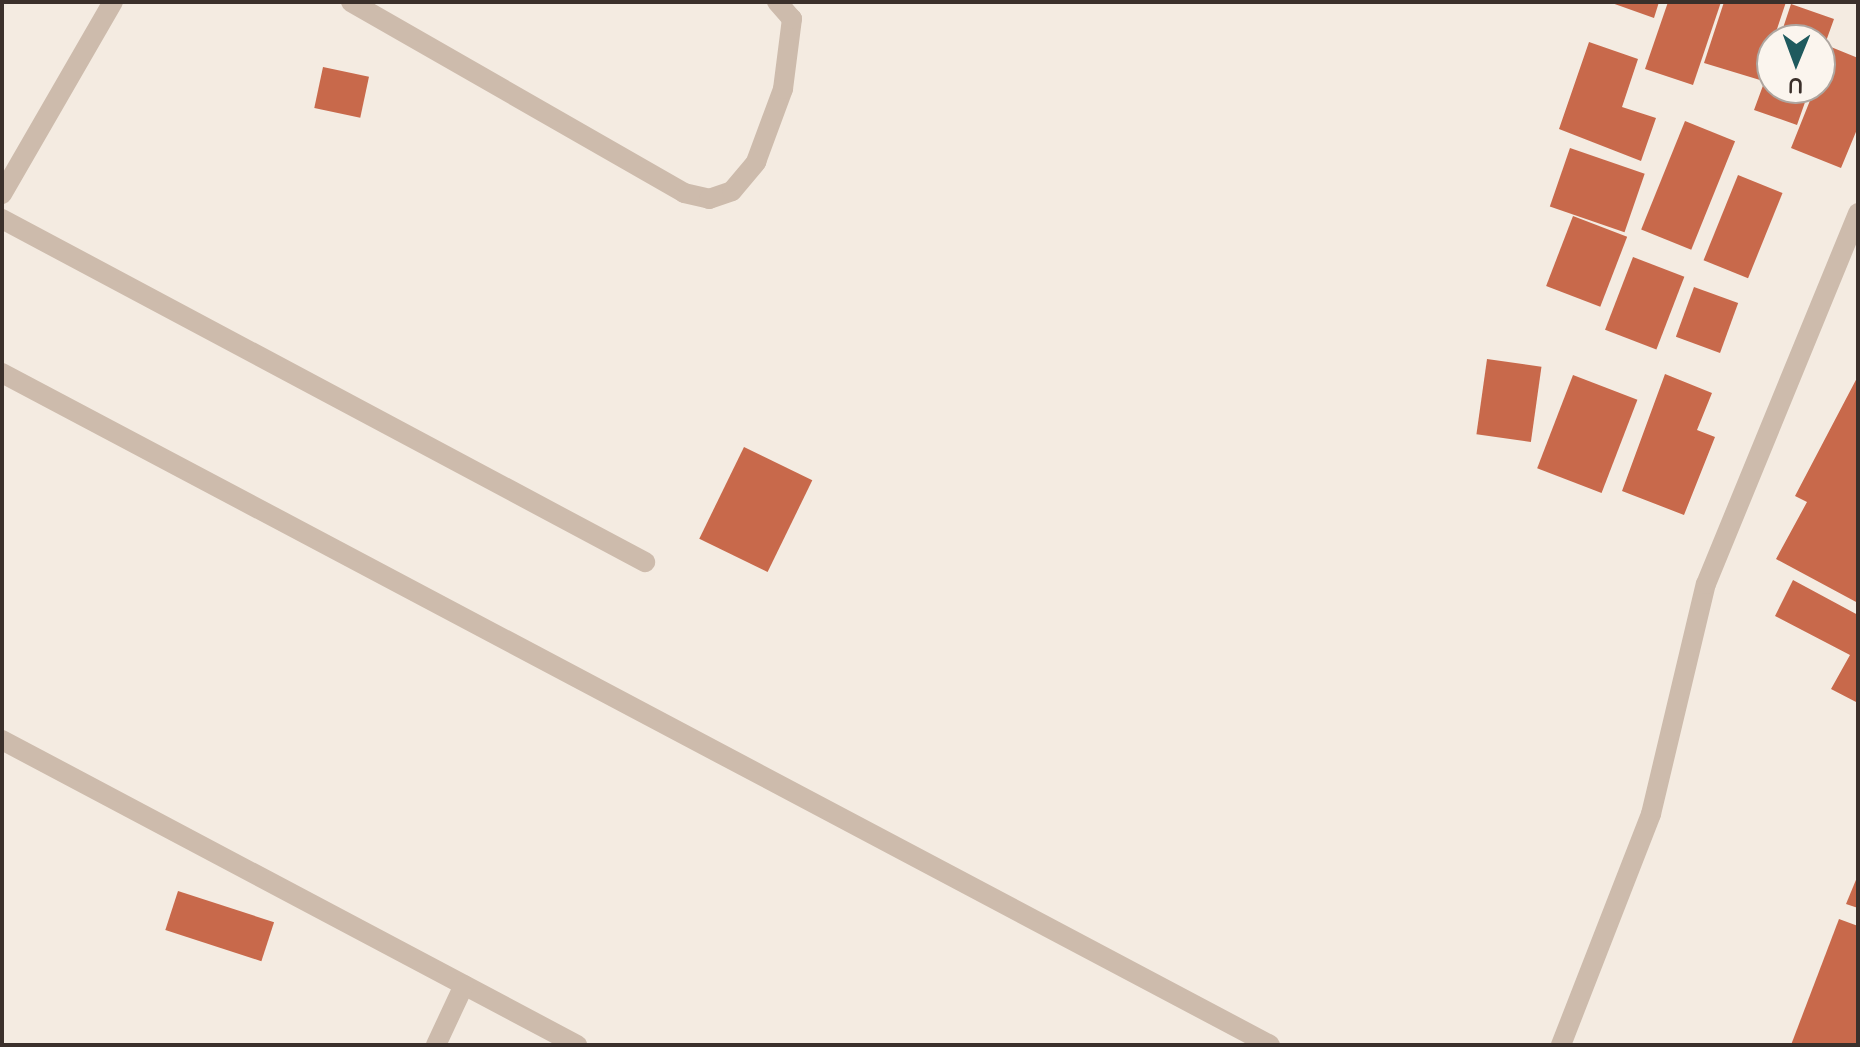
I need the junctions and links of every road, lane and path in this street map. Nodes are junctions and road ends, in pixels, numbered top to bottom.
1 (113, 2) edge
2 (351, 2) edge
3 (777, 2) edge
4 (2, 194) edge
5 (1858, 213) edge
6 (2, 219) edge
7 (2, 373) edge
8 (645, 562) dead end
9 (2, 740) edge
10 (464, 985) junction
11 (436, 1045) edge
12 (577, 1045) edge
13 (1270, 1045) edge
14 (1561, 1045) edge

1 - 4 street
2 - 3 street
5 - 14 street
6 - 8 street
7 - 13 street
9 - 10 street
10 - 11 street
10 - 12 street

